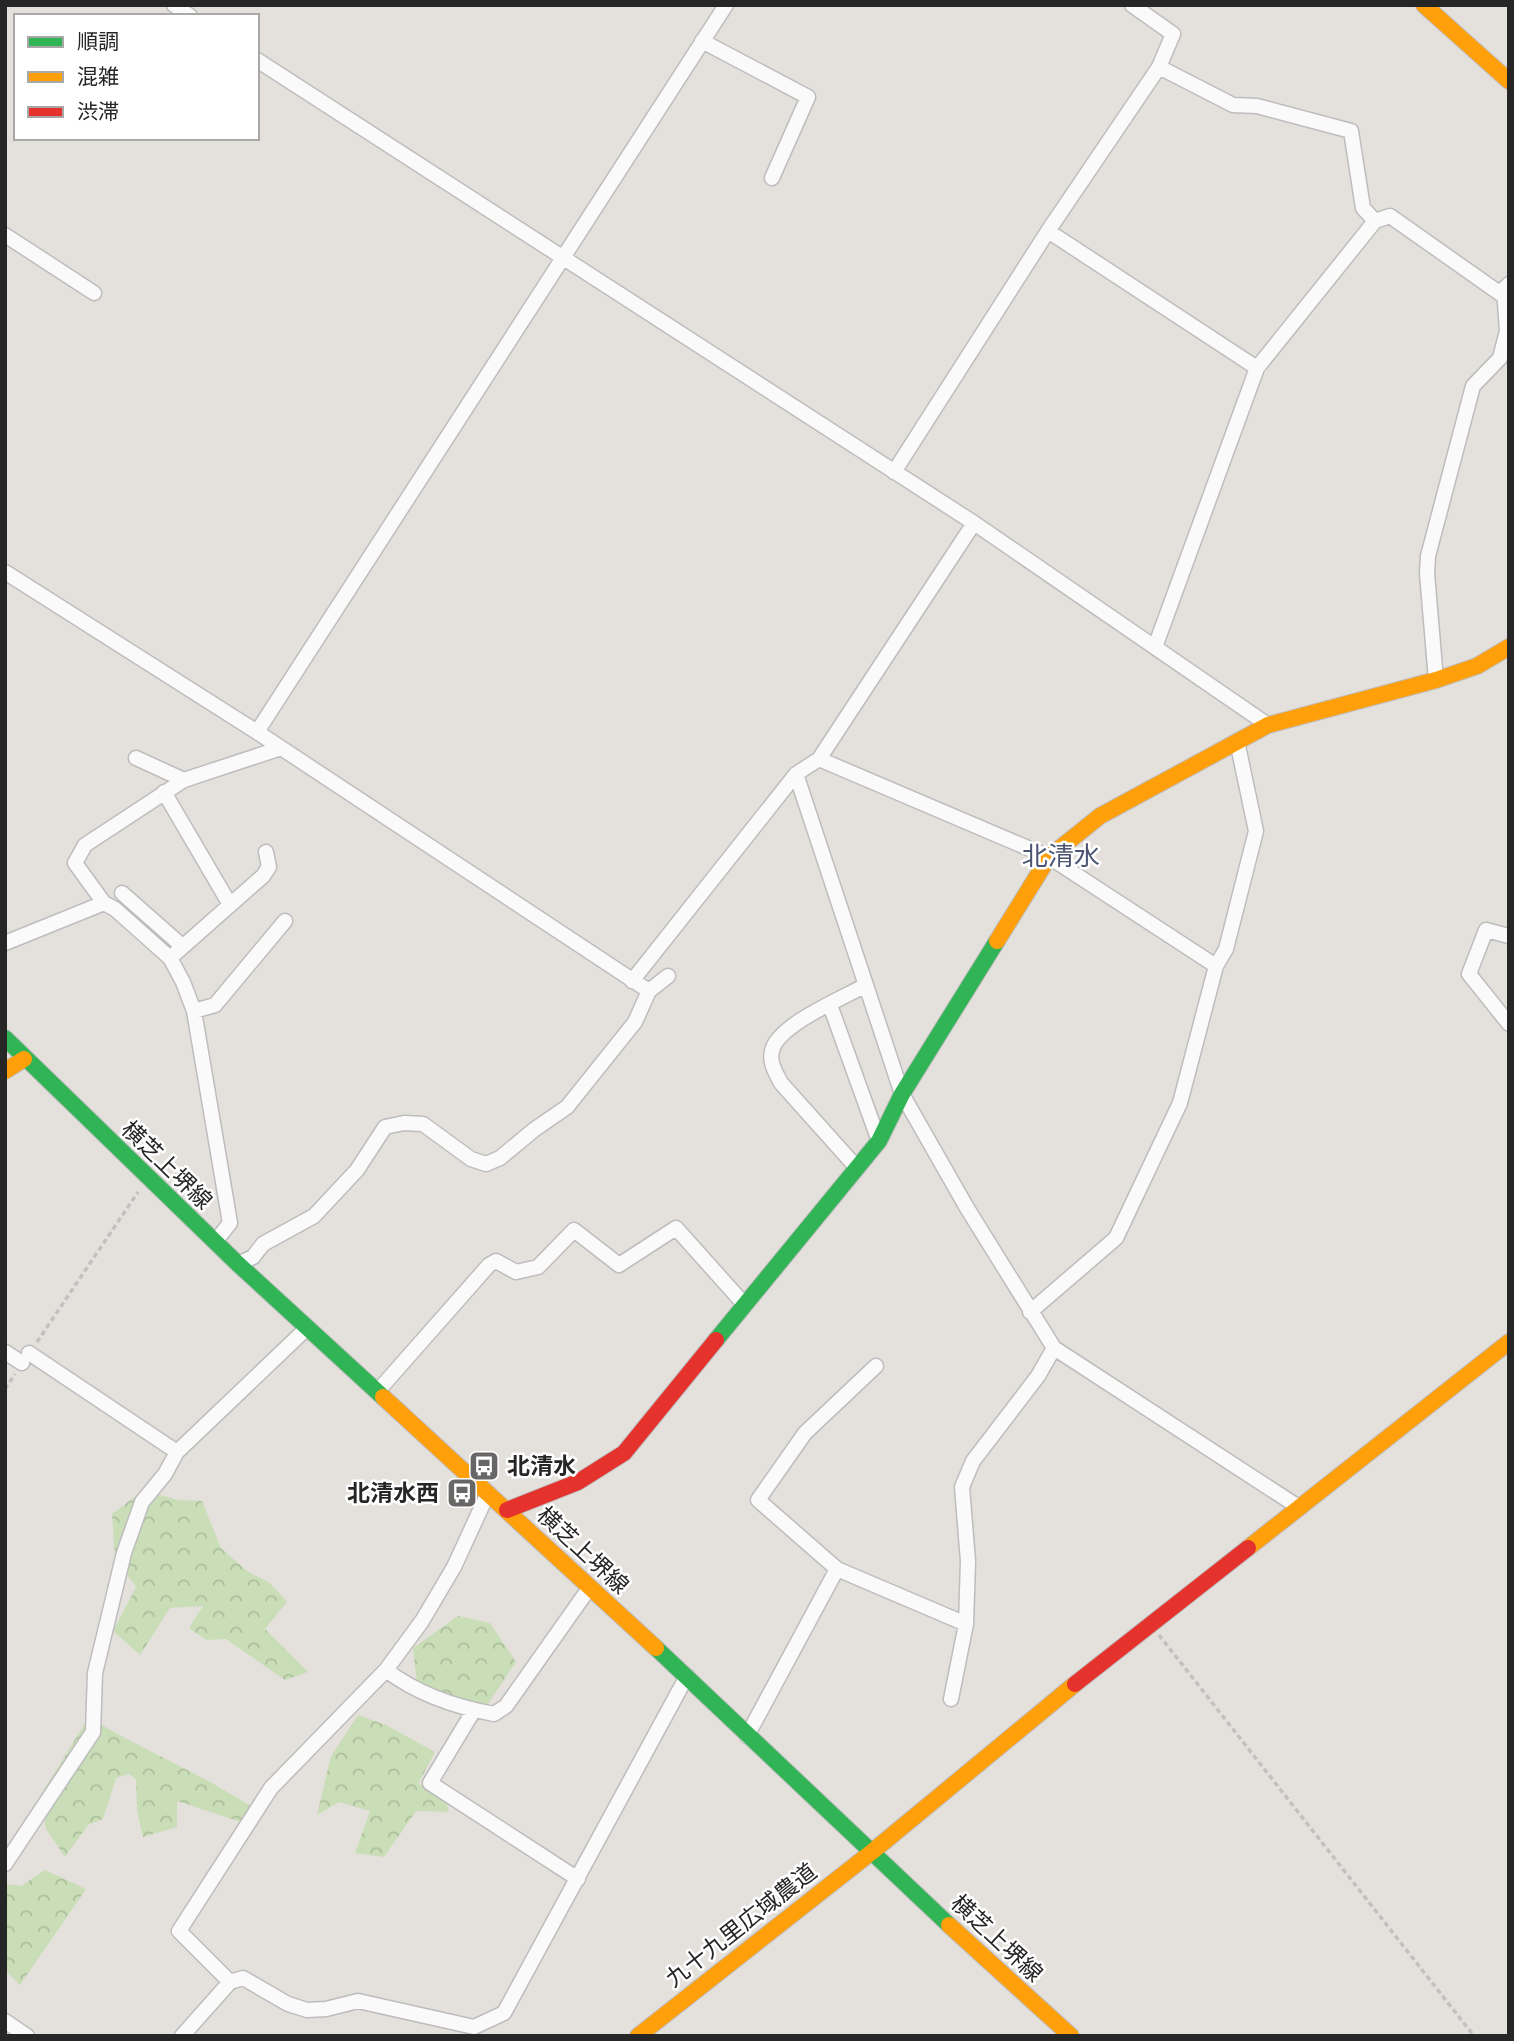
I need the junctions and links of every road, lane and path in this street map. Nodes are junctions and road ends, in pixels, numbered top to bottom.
1 (726, 5) edge
2 (1132, 5) edge
3 (1424, 5) edge
4 (702, 41) junction
5 (259, 61) edge
6 (1158, 67) junction
7 (1509, 81) edge
8 (772, 178) dead end
9 (1375, 221) junction
10 (1048, 232) junction
11 (5, 235) edge
12 (560, 258) junction
13 (1507, 290) edge
14 (94, 293) dead end
15 (1257, 368) junction
16 (894, 472) junction
17 (974, 523) junction
18 (5, 572) edge
19 (1155, 647) junction
20 (1509, 647) edge
21 (1436, 680) junction
22 (1268, 725) junction
23 (257, 732) junction
24 (1237, 741) junction
25 (281, 748) junction
26 (136, 758) dead end
27 (818, 759) junction
28 (796, 774) junction
29 (184, 780) junction
30 (164, 792) junction
31 (266, 852) dead end
32 (1049, 858) junction
33 (122, 893) dead end
34 (103, 903) junction
35 (229, 903) junction
36 (285, 922) dead end
37 (1509, 936) edge
38 (5, 943) edge
39 (181, 944) junction
40 (170, 958) junction
41 (1216, 966) junction
42 (668, 976) dead end
43 (632, 981) junction
44 (866, 985) junction
45 (649, 990) junction
46 (830, 1005) junction
47 (194, 1011) junction
48 (1509, 1024) edge
49 (5, 1038) edge
50 (24, 1059) junction
51 (5, 1071) edge
52 (902, 1094) junction
53 (879, 1141) junction
54 (857, 1168) junction
55 (147, 1178) junction
56 (215, 1242) junction
57 (238, 1264) junction
58 (744, 1304) junction
59 (1030, 1312) junction
60 (307, 1328) junction
61 (1509, 1342) edge
62 (1054, 1348) junction
63 (5, 1352) edge
64 (26, 1358) junction
65 (876, 1366) dead end
66 (5, 1389) edge
67 (377, 1392) junction
68 (177, 1452) junction
69 (488, 1493) junction
70 (1300, 1508) junction
71 (507, 1510) junction
72 (837, 1569) junction
73 (590, 1587) junction
74 (1149, 1623) junction
75 (966, 1624) junction
76 (386, 1670) junction
77 (687, 1676) junction
78 (951, 1699) dead end
79 (474, 1710) junction
80 (747, 1736) junction
81 (873, 1851) junction
82 (5, 1864) edge
83 (578, 1880) junction
84 (230, 1982) junction
85 (5, 2021) edge
86 (466, 2031) edge
87 (27, 2036) edge
88 (182, 2036) edge
89 (638, 2036) edge
90 (1071, 2036) edge
91 (1474, 2036) edge

1 - 4 street
2 - 6 street
3 - 7 street
4 - 8 street
4 - 12 street
5 - 12 street
6 - 9 street
6 - 10 street
9 - 13 street
9 - 15 street
10 - 15 street
10 - 16 street
11 - 14 street
12 - 16 street
12 - 23 street
13 - 21 street
15 - 19 street
16 - 17 street
17 - 19 street
17 - 27 street
18 - 23 street
19 - 22 street
20 - 21 street
21 - 22 street
22 - 24 street
23 - 25 street
24 - 32 street
24 - 41 street
25 - 29 street
25 - 43 street
26 - 29 street
27 - 28 street
27 - 32 street
28 - 43 street
28 - 44 street
29 - 30 street
30 - 34 street
30 - 35 street
31 - 35 street
32 - 41 street
32 - 52 street
33 - 39 street
34 - 38 street
34 - 40 street
35 - 39 street
36 - 47 street
37 - 48 street
39 - 40 street
40 - 47 street
41 - 59 street
42 - 45 street
43 - 45 street
44 - 46 street
44 - 52 street
45 - 57 street
46 - 53 street
46 - 54 street
47 - 56 street
49 - 50 street, 横芝上堺線
50 - 51 street
50 - 55 street, 横芝上堺線
52 - 53 street
52 - 59 street
53 - 54 street
54 - 58 street
55 - 56 street, 横芝上堺線
55 - 64 path
56 - 57 street, 横芝上堺線
57 - 60 street, 横芝上堺線
58 - 67 street
58 - 71 street
59 - 62 street
60 - 67 street, 横芝上堺線
60 - 68 street
61 - 70 street, 九十九里広域農道
62 - 70 street
62 - 75 street
63 - 64 street
64 - 66 path
64 - 68 street
65 - 72 street
67 - 69 street, 横芝上堺線
68 - 82 street
69 - 71 street, 横芝上堺線
69 - 76 street
70 - 74 street, 九十九里広域農道
71 - 73 street, 横芝上堺線
72 - 75 street
72 - 80 street
73 - 77 street, 横芝上堺線
73 - 79 street
74 - 81 street, 九十九里広域農道
74 - 91 path
75 - 78 street
76 - 79 street
76 - 84 street
77 - 80 street, 横芝上堺線
77 - 83 street
79 - 83 street
80 - 81 street, 横芝上堺線
81 - 89 street, 九十九里広域農道
81 - 90 street, 横芝上堺線
83 - 86 street
84 - 86 street
84 - 88 street
85 - 87 street

